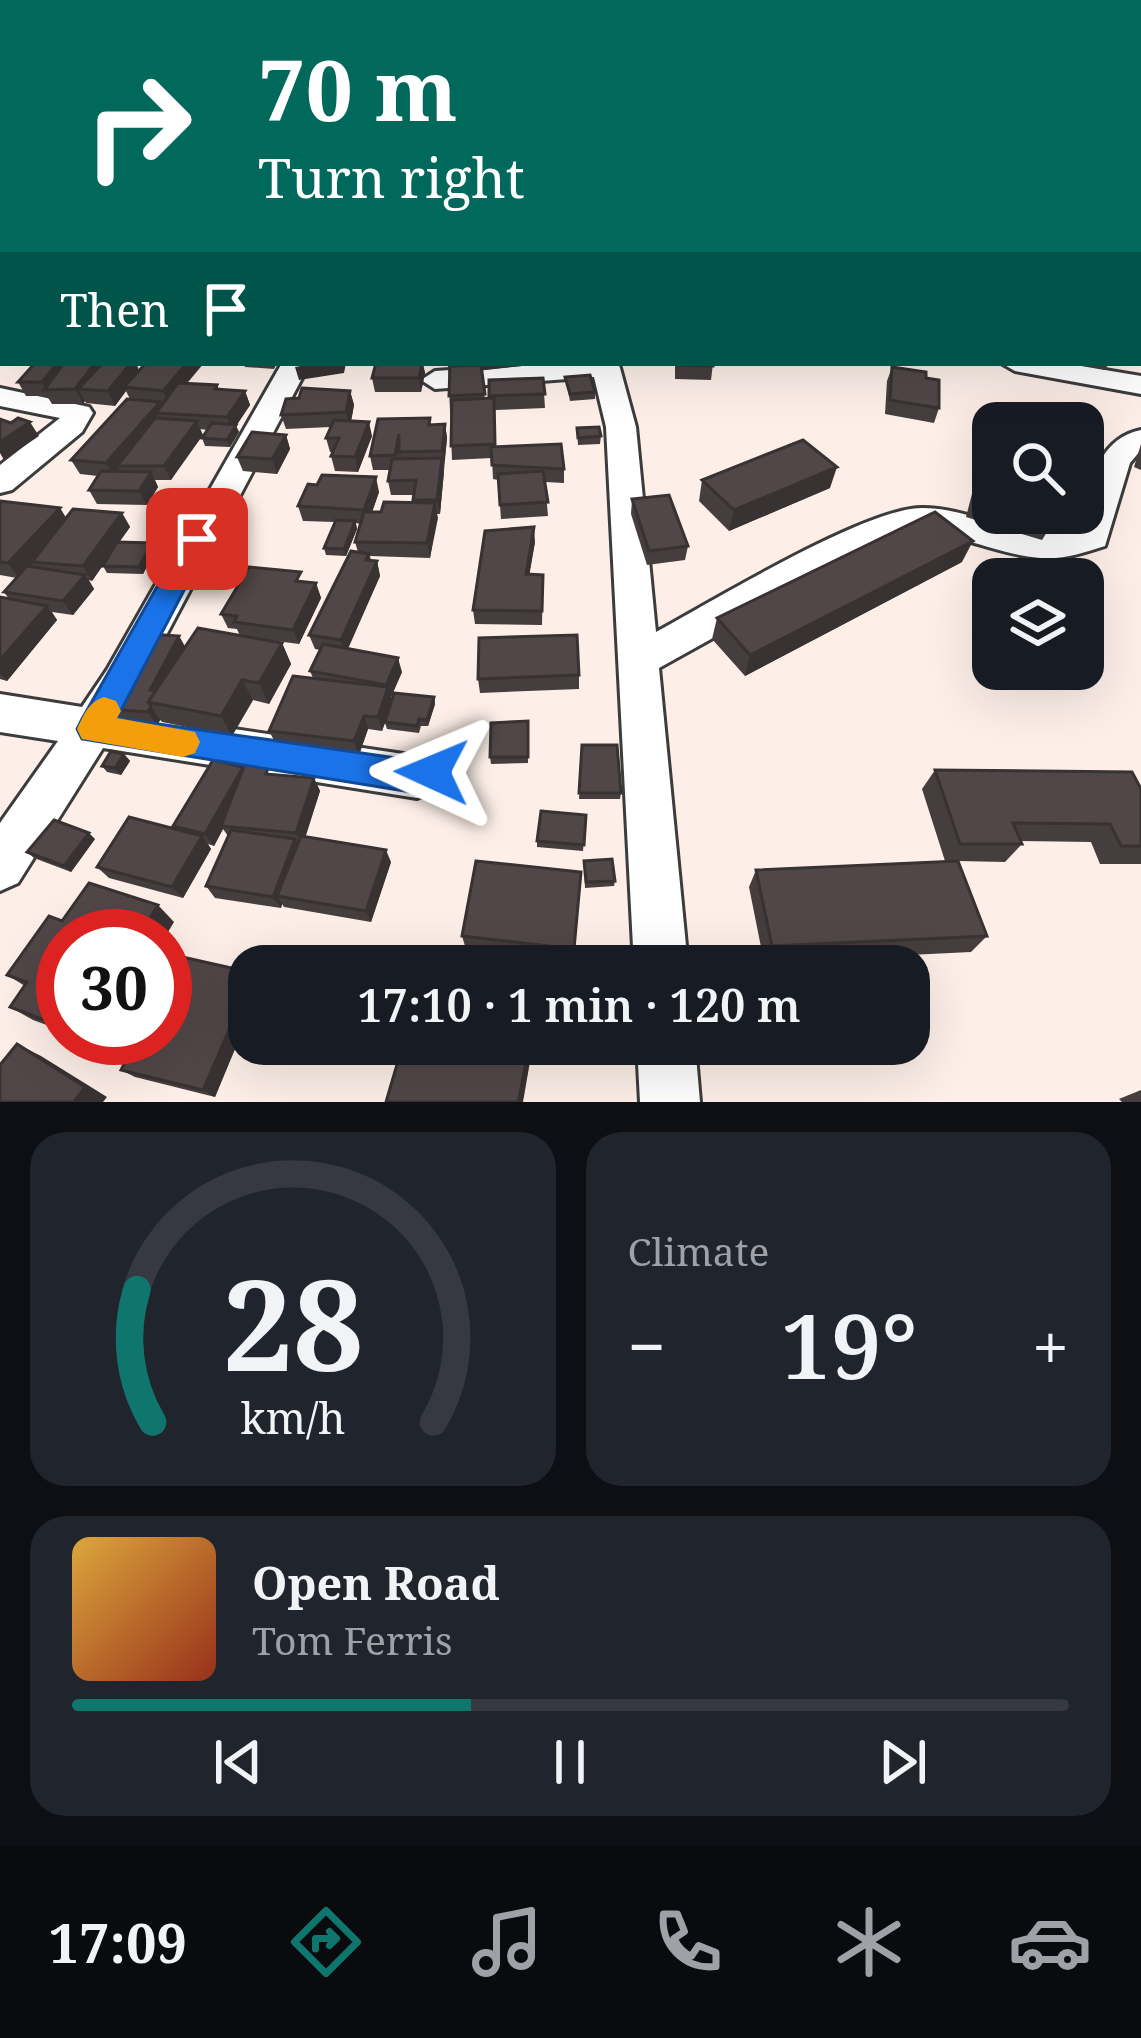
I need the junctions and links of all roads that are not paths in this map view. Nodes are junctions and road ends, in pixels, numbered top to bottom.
1 (294, 366) edge
2 (594, 366) edge
3 (605, 366) edge
4 (1032, 366) edge
5 (28, 373) edge
6 (435, 380) dead end
7 (1141, 385) edge
8 (0, 395) edge
9 (1141, 440) edge
10 (0, 482) edge
11 (642, 658) junction
12 (0, 712) edge
13 (94, 729) junction
14 (432, 772) dead end
15 (0, 866) edge
16 (660, 945) edge
17 (667, 1065) edge
18 (670, 1102) edge

1 - 13 street
2 - 6 street
3 - 11 street
4 - 7 street
5 - 8 street
8 - 10 street
9 - 11 street
11 - 16 street
12 - 13 street
13 - 14 street
13 - 15 street
17 - 18 street

